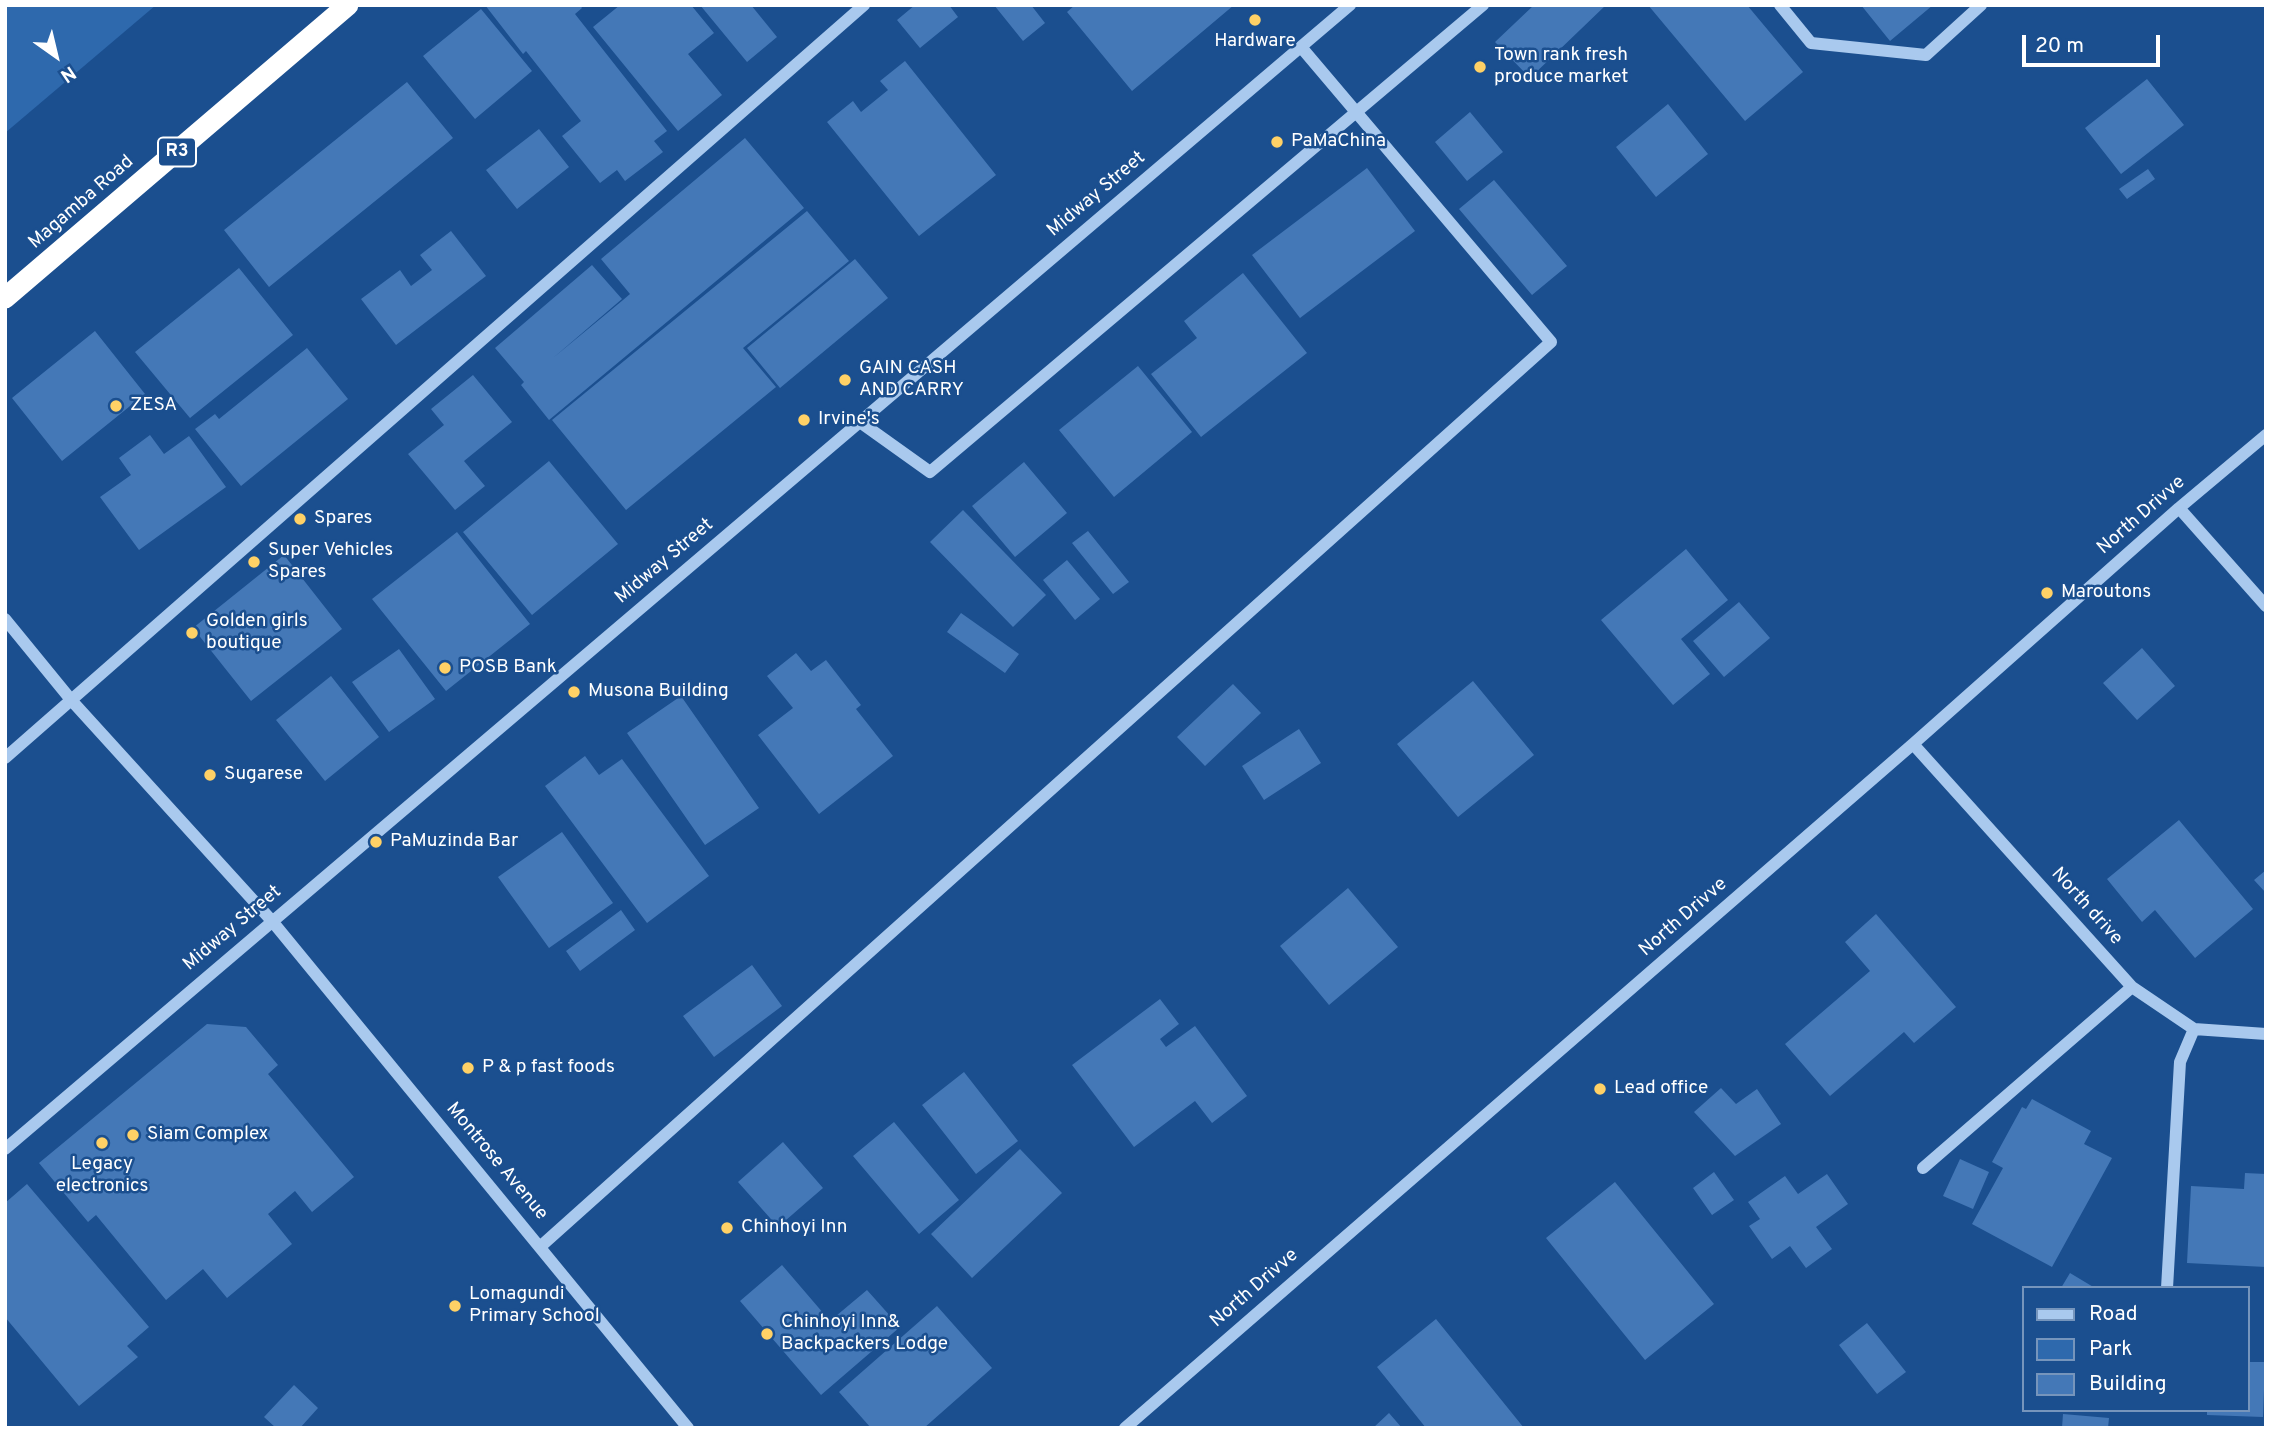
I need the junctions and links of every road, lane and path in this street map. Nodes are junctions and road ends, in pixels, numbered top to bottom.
1 (348, 5) edge
2 (864, 5) edge
3 (1350, 5) edge
4 (1483, 5) edge
5 (1780, 5) edge
6 (1981, 5) edge
7 (1301, 47) junction
8 (1357, 111) junction
9 (5, 298) edge
10 (860, 422) junction
11 (2266, 435) edge
12 (2179, 508) junction
13 (2266, 606) edge
14 (5, 619) edge
15 (72, 701) junction
16 (1913, 744) junction
17 (5, 758) edge
18 (272, 921) junction
19 (2132, 987) junction
20 (2194, 1029) junction
21 (2266, 1034) edge
22 (5, 1149) edge
23 (1923, 1168) dead end
24 (541, 1246) junction
25 (2167, 1286) edge
26 (688, 1428) edge
27 (1125, 1428) edge

1 - 9 highway, Magamba Road / R3
2 - 15 street
3 - 7 street, Midway Street
4 - 8 street
5 - 6 street
7 - 8 street
7 - 10 street, Midway Street
8 - 10 street
8 - 24 street
10 - 18 street, Midway Street
11 - 12 street, North Drivve
12 - 13 street
12 - 16 street, North Drivve
14 - 15 street, Montrose Avenue
15 - 17 street
15 - 18 street, Montrose Avenue
16 - 19 street, North drive
16 - 27 street, North Drivve
18 - 22 street, Midway Street
18 - 24 street, Montrose Avenue
19 - 20 street, North drive
19 - 23 street
20 - 21 street
20 - 25 street
24 - 26 street, Montrose Avenue

